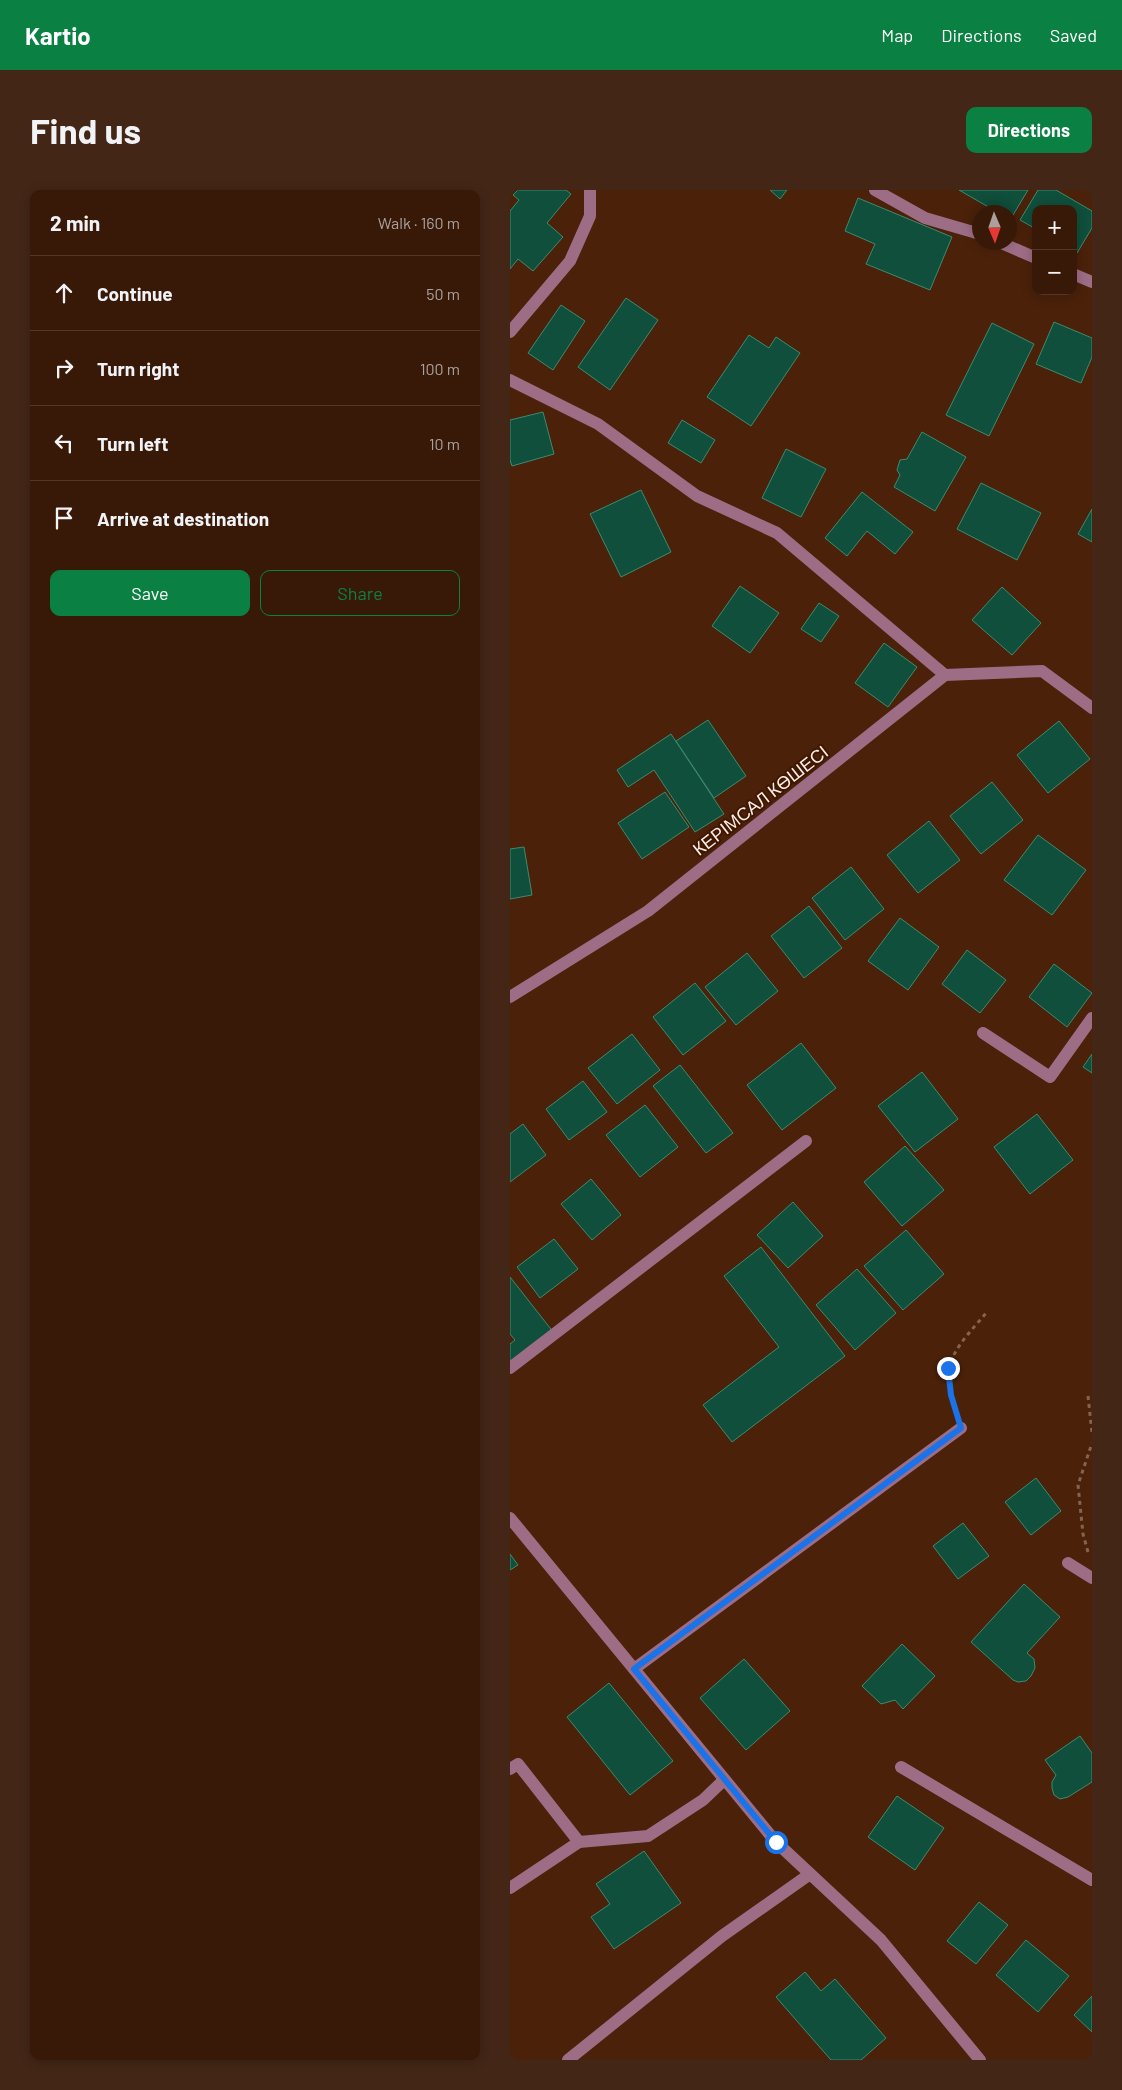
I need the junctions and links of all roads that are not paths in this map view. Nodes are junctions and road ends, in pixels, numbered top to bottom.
1 (590, 190) edge
2 (875, 190) edge
3 (972, 232) edge
4 (1017, 250) edge
5 (1032, 256) edge
6 (1077, 276) edge
7 (1092, 282) edge
8 (510, 332) edge
9 (510, 380) edge
10 (946, 675) junction
11 (1092, 708) edge
12 (510, 997) edge
13 (1092, 1018) edge
14 (983, 1033) dead end
15 (806, 1141) dead end
16 (510, 1368) edge
17 (961, 1428) road end
18 (510, 1518) edge
19 (1068, 1563) dead end
20 (1092, 1578) edge
21 (634, 1669) junction
22 (901, 1767) dead end
23 (510, 1769) edge
24 (724, 1780) junction
25 (579, 1842) junction
26 (810, 1874) junction
27 (1092, 1880) edge
28 (510, 1888) edge
29 (568, 2060) edge
30 (980, 2060) edge

1 - 8 street
2 - 3 street
4 - 5 street
6 - 7 street
9 - 10 street
10 - 11 street
10 - 12 street, КЕРІМСАЛ КӨШЕСІ
13 - 14 street
15 - 16 street
17 - 21 street
18 - 21 street
19 - 20 street
21 - 24 street
22 - 27 street
23 - 25 street
24 - 25 street
24 - 26 street
25 - 28 street
26 - 29 street
26 - 30 street

